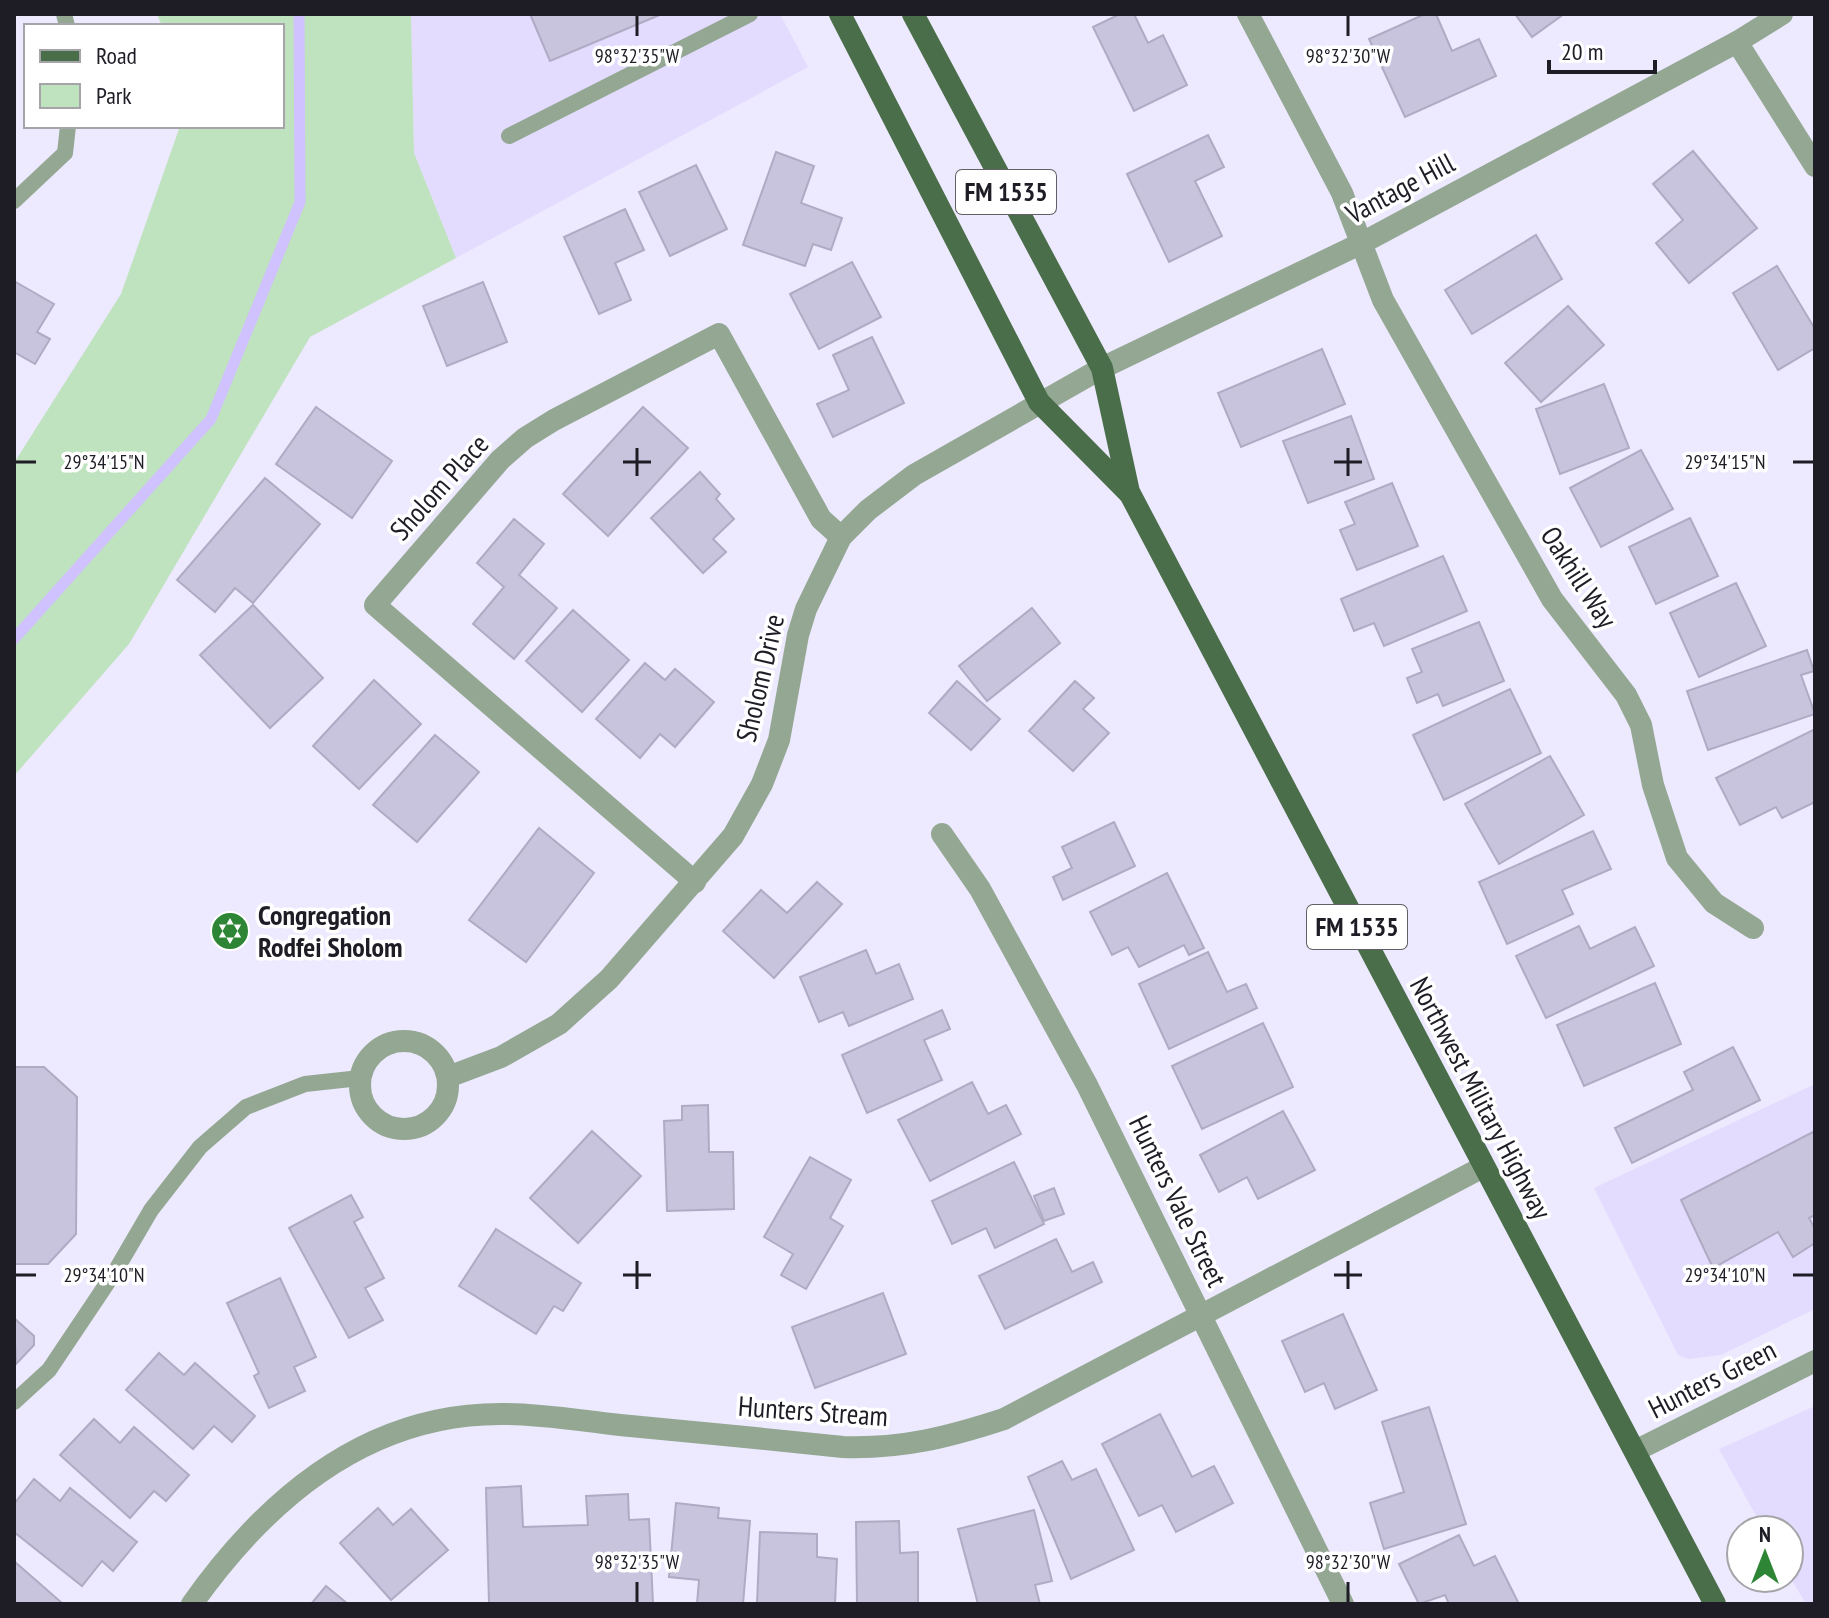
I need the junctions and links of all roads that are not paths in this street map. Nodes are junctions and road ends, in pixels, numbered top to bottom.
1 (750, 14) edge
2 (840, 14) edge
3 (913, 14) edge
4 (1248, 14) edge
5 (1782, 14) edge
6 (1737, 42) junction
7 (68, 128) edge
8 (509, 136) dead end
9 (1815, 166) edge
10 (14, 201) edge
11 (1362, 243) junction
12 (1102, 368) junction
13 (1039, 402) junction
14 (1129, 492) junction
15 (841, 537) junction
16 (942, 834) dead end
17 (695, 882) junction
18 (1753, 928) dead end
19 (448, 1077) junction
20 (360, 1078) junction
21 (1483, 1167) junction
22 (1202, 1317) junction
23 (1815, 1361) edge
24 (14, 1402) edge
25 (1635, 1451) junction
26 (192, 1604) edge
27 (1343, 1604) edge
28 (1715, 1604) edge

1 - 8 lane
2 - 13 main road, Northwest Military Highway / FM 1535
3 - 12 main road, Northwest Military Highway / FM 1535
4 - 11 street, Oakhill Way
5 - 6 street, Vantage Hill
6 - 9 street
6 - 11 street, Vantage Hill
7 - 10 lane
11 - 12 street, Vantage Hill
11 - 18 street, Oakhill Way
12 - 13 street, Vantage Hill
12 - 14 main road, Northwest Military Highway / FM 1535
13 - 14 main road, Northwest Military Highway / FM 1535
13 - 15 street, Sholom Drive
14 - 21 main road, Northwest Military Highway / FM 1535
15 - 17 street, Sholom Drive
15 - 17 street, Sholom Place
16 - 22 street, Hunters Vale Street
17 - 19 street, Sholom Drive
19 - 20 street
19 - 20 street
20 - 24 lane
21 - 22 street, Hunters Stream
21 - 25 main road, Northwest Military Highway / FM 1535
22 - 26 street, Hunters Stream
22 - 27 street, Hunters Vale Street
23 - 25 street, Hunters Green
25 - 28 main road, Northwest Military Highway / FM 1535

